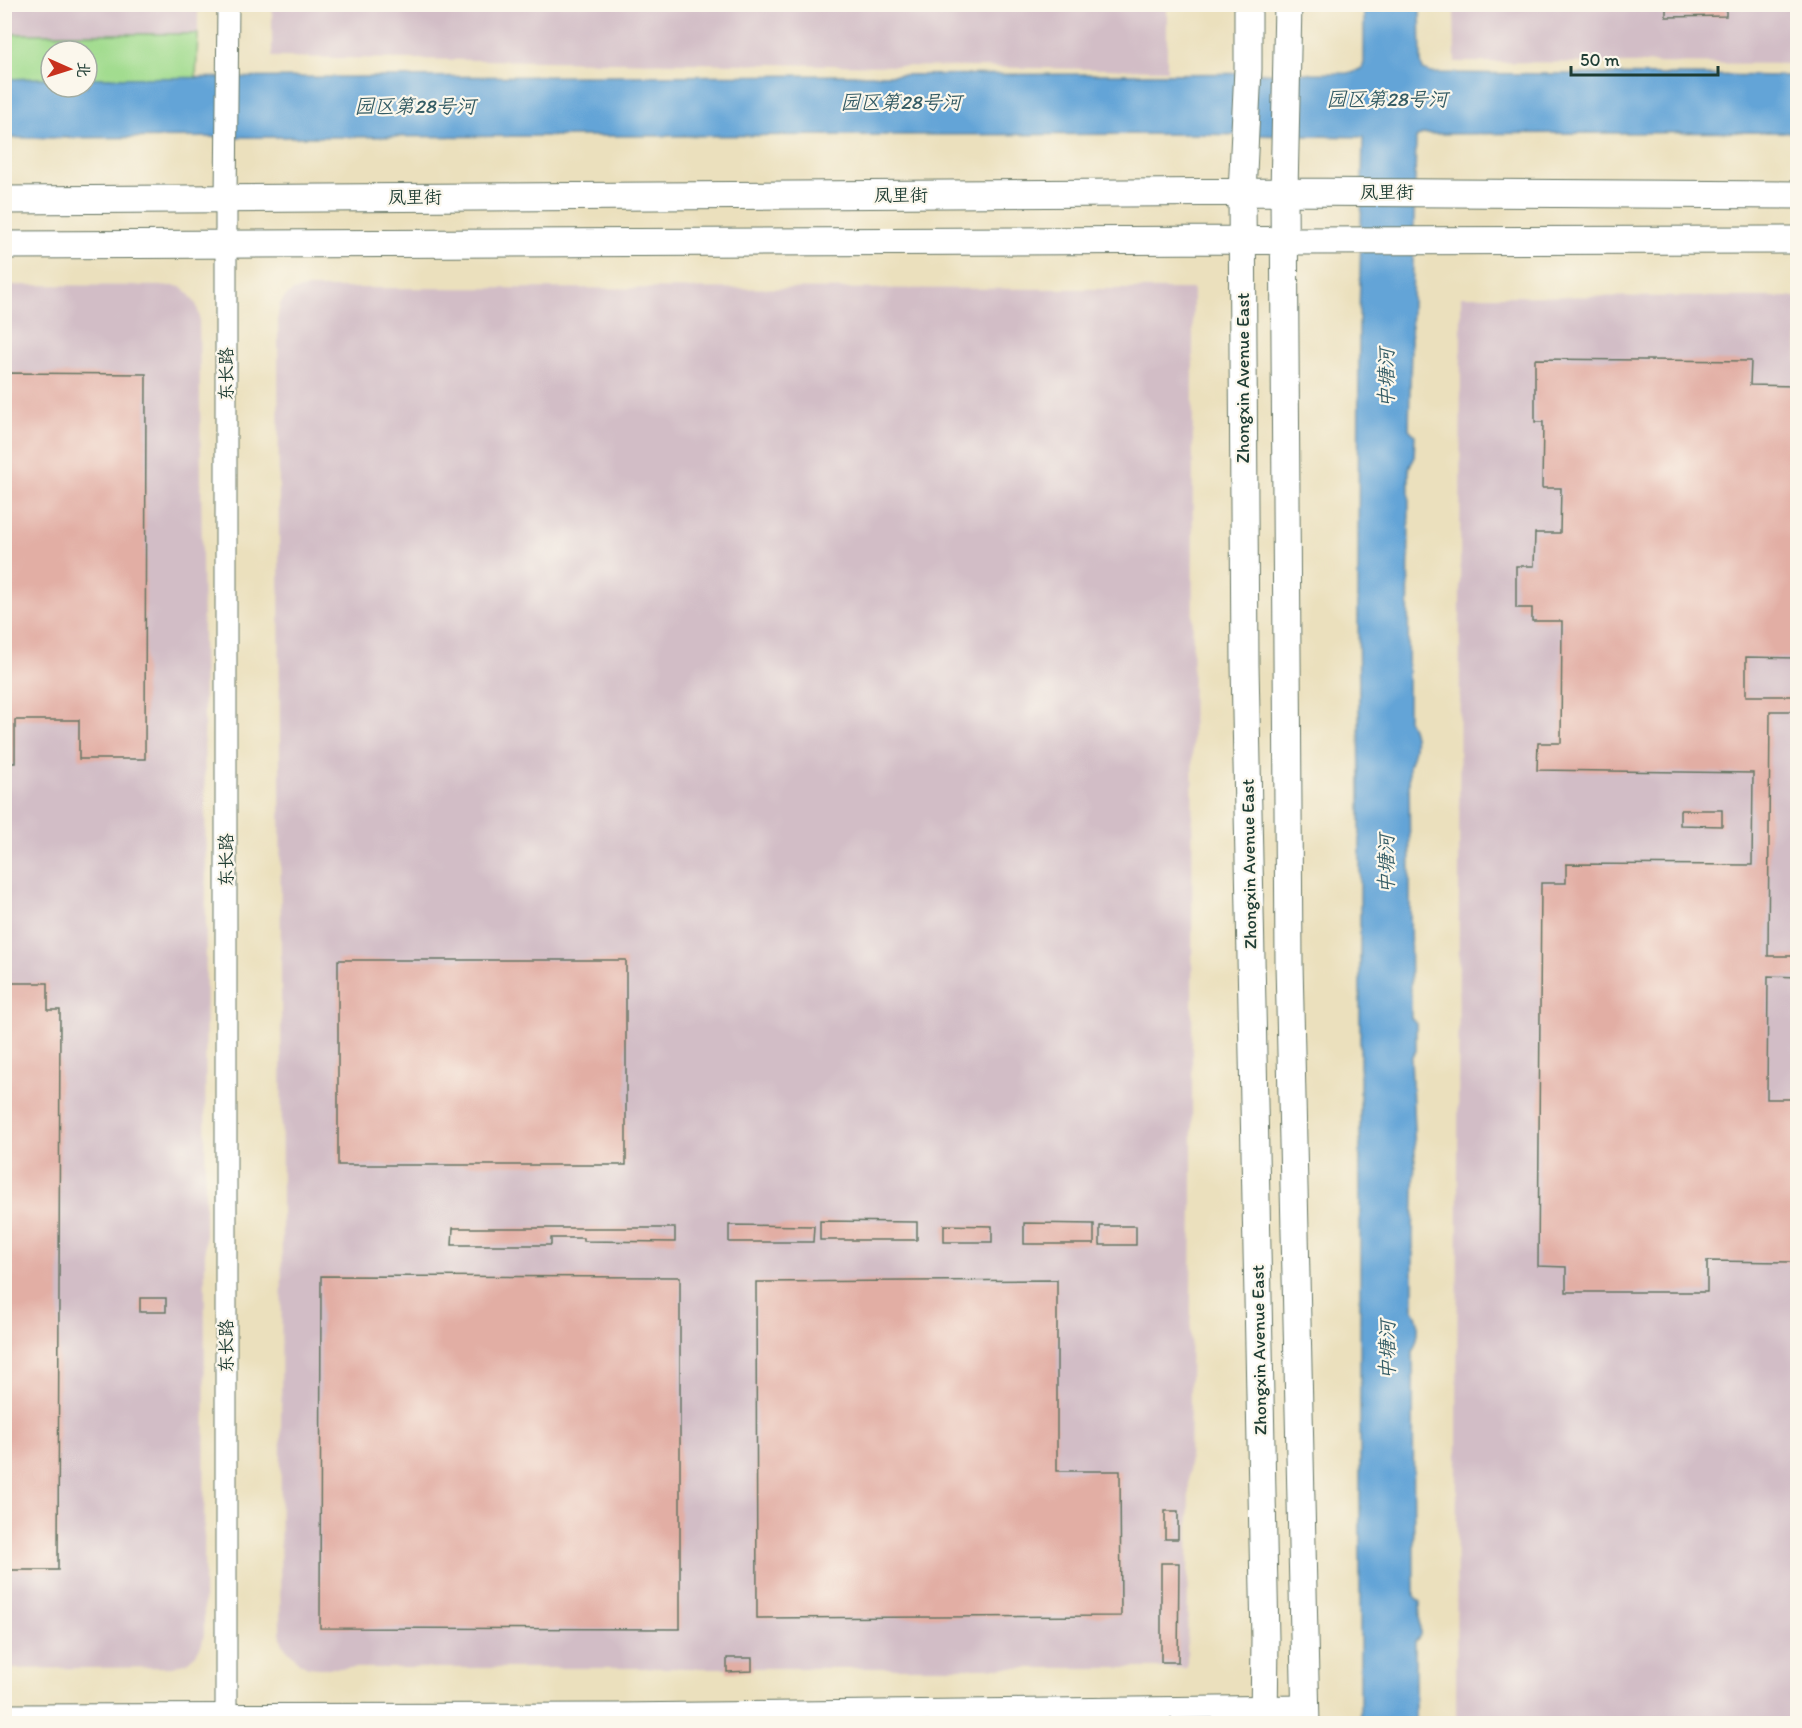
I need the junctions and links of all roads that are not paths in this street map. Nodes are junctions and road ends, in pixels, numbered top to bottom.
1 (228, 4) edge
2 (1248, 4) edge
3 (1288, 4) edge
4 (1284, 192) junction
5 (1242, 193) junction
6 (1797, 195) edge
7 (226, 198) junction
8 (4, 200) edge
9 (1242, 240) junction
10 (1797, 240) edge
11 (1286, 242) junction
12 (226, 244) junction
13 (4, 245) edge
14 (4, 1715) edge
15 (225, 1715) junction
16 (1264, 1715) edge
17 (1306, 1715) edge

1 - 7 street, 东长路
2 - 5 main road, Zhongxin Avenue East
3 - 4 main road
4 - 5 main road, 凤里街
4 - 6 main road, 凤里街
4 - 11 main road
5 - 7 main road, 凤里街
5 - 9 main road, Zhongxin Avenue East
7 - 8 main road, 凤里街
7 - 12 street, 东长路
9 - 11 main road
9 - 12 main road
9 - 16 main road, Zhongxin Avenue East
10 - 11 main road
11 - 17 main road
12 - 13 main road
12 - 15 street, 东长路
14 - 15 street
15 - 16 street
16 - 17 street

